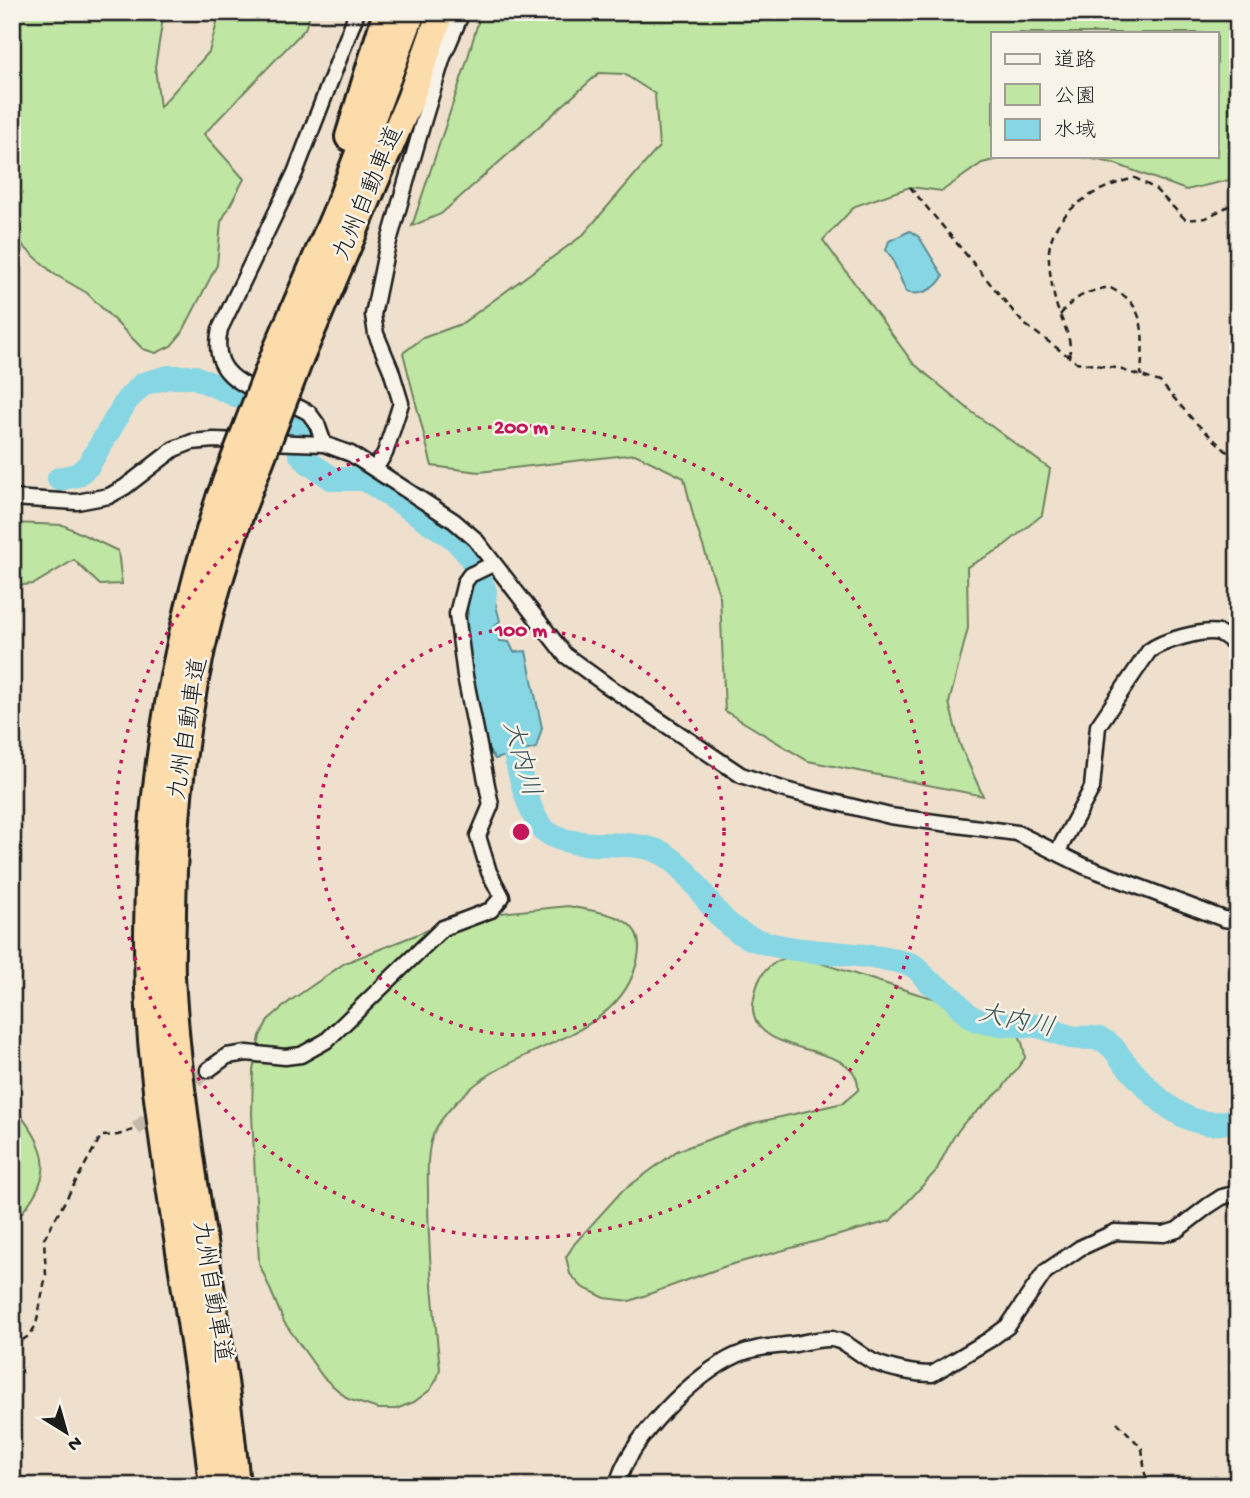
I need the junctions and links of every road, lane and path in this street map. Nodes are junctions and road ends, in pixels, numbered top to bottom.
1 (357, 12) edge
2 (387, 12) edge
3 (412, 12) edge
4 (440, 12) edge
5 (461, 12) edge
6 (910, 187) dead end
7 (1238, 201) edge
8 (1060, 315) junction
9 (289, 322) junction
10 (287, 356) junction
11 (1069, 357) junction
12 (1141, 376) junction
13 (324, 444) junction
14 (1238, 462) edge
15 (375, 469) junction
16 (12, 498) edge
17 (231, 502) junction
18 (494, 564) junction
19 (1238, 646) edge
20 (1058, 851) junction
21 (1238, 921) edge
22 (208, 1070) tunnel mouth
23 (135, 1129) tunnel mouth
24 (1238, 1193) edge
25 (12, 1347) edge
26 (1117, 1422) dead end
27 (213, 1486) edge
28 (236, 1486) edge
29 (617, 1486) edge
30 (1151, 1486) edge

1 - 13 street
2 - 9 highway
3 - 9 highway, 九州自動車道
4 - 10 highway, 九州自動車道
5 - 15 street
6 - 11 path
7 - 8 path
8 - 11 path
8 - 12 path
9 - 10 highway, 九州自動車道
10 - 17 highway, 九州自動車道, bridge
11 - 12 path
12 - 14 path
13 - 15 street
13 - 16 street
15 - 18 street
17 - 27 highway, 九州自動車道
17 - 28 highway, 九州自動車道
18 - 20 street
18 - 22 street
19 - 20 street
20 - 21 street
23 - 25 path
24 - 29 street
26 - 30 path

